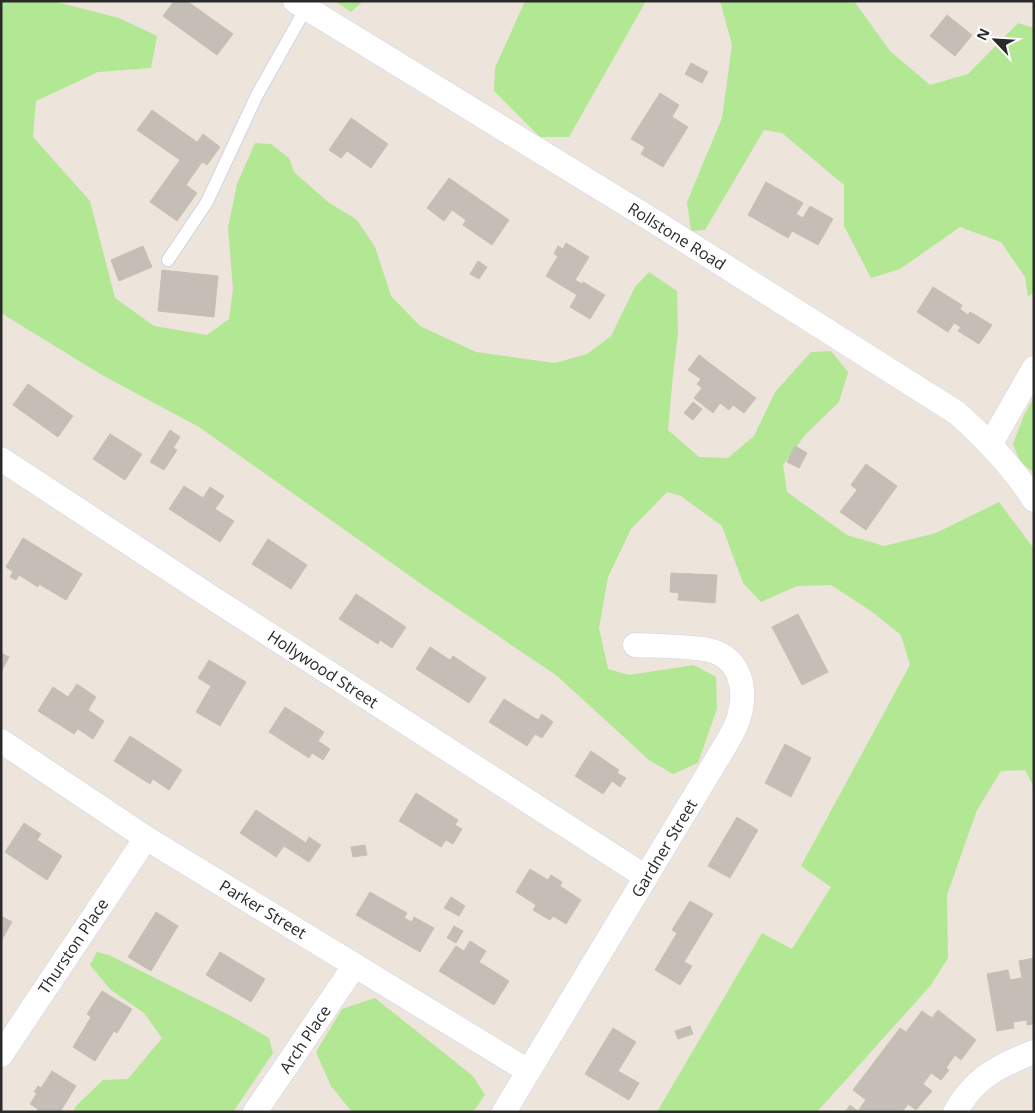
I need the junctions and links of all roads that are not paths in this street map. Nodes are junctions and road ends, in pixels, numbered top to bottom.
1 (300, 5) edge
2 (168, 260) dead end
3 (1034, 368) edge
4 (990, 445) junction
5 (1, 459) edge
6 (1034, 500) edge
7 (635, 645) dead end
8 (1, 741) edge
9 (146, 838) junction
10 (646, 878) junction
11 (354, 966) junction
12 (5, 1040) edge
13 (1034, 1052) edge
14 (528, 1071) junction
15 (255, 1112) edge
16 (504, 1112) edge
17 (955, 1112) edge

1 - 2 lane
1 - 4 street, Rollstone Road
3 - 4 street
4 - 6 street, Rollstone Road
5 - 10 street, Hollywood Street
7 - 10 street, Gardner Street
8 - 9 street, Parker Street
9 - 11 street, Parker Street
9 - 12 street, Thurston Place
10 - 14 street, Gardner Street
11 - 14 street, Parker Street
11 - 15 street, Arch Place
13 - 17 street
14 - 16 street, Gardner Street

